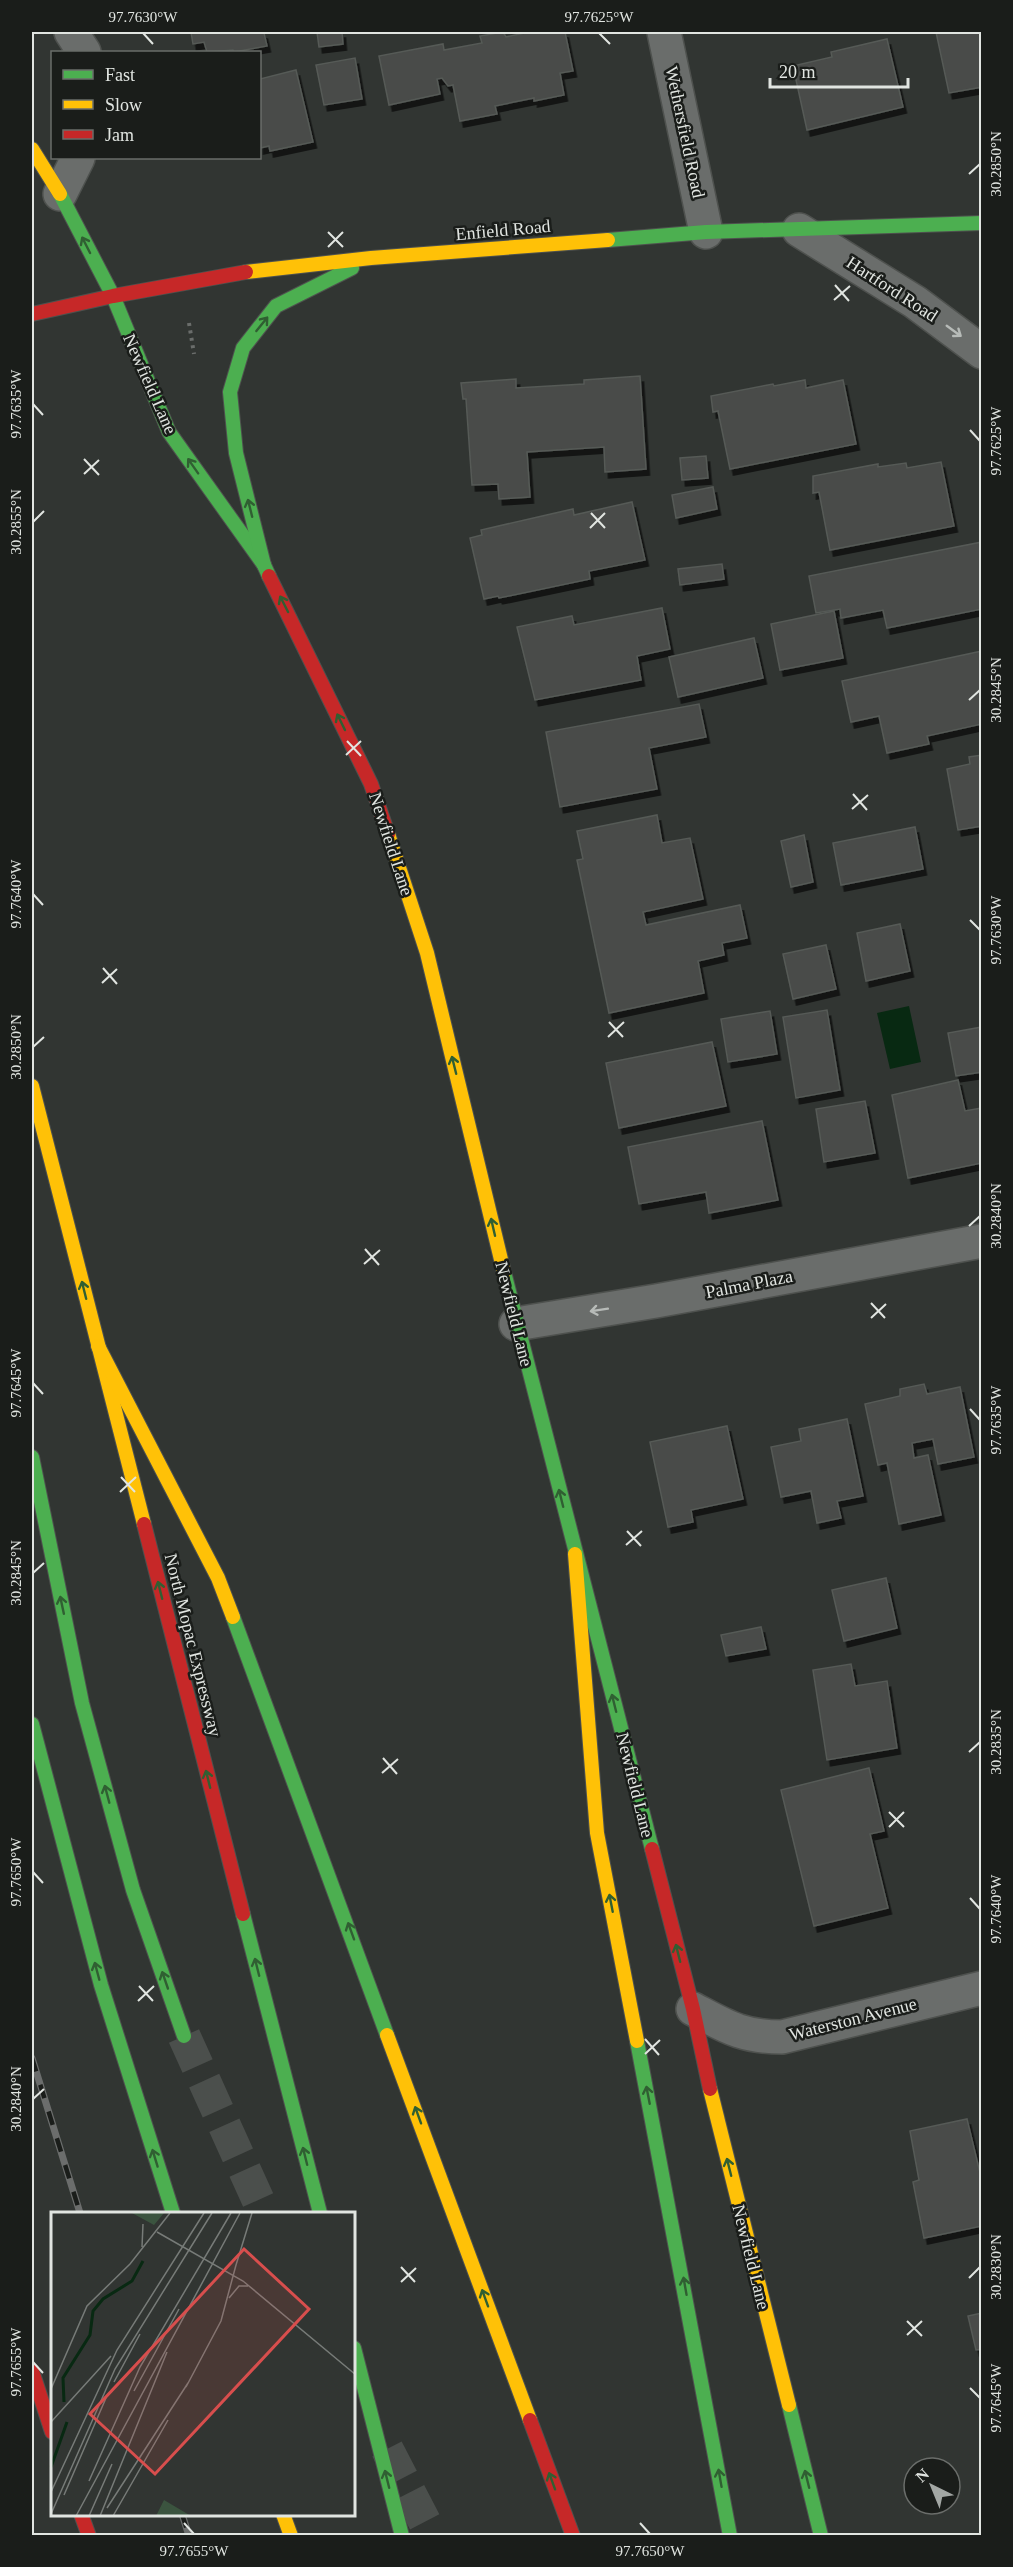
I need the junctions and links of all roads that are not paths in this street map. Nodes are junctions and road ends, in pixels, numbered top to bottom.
1 (71, 32) edge
2 (664, 32) edge
3 (83, 51) edge
4 (32, 149) edge
5 (78, 159) edge
6 (60, 194) junction
7 (981, 223) edge
8 (799, 230) junction
9 (706, 231) junction
10 (370, 258) junction
11 (113, 296) junction
12 (32, 314) edge
13 (981, 352) edge
14 (264, 565) junction
15 (32, 1086) edge
16 (981, 1240) edge
17 (516, 1323) junction
18 (98, 1346) junction
19 (32, 1457) edge
20 (575, 1554) junction
21 (32, 1724) edge
22 (981, 1988) edge
23 (693, 2009) junction
24 (184, 2036) tunnel mouth
25 (173, 2212) edge
26 (320, 2212) edge
27 (356, 2356) edge
28 (32, 2371) edge
29 (51, 2429) edge
30 (82, 2516) edge
31 (284, 2516) edge
32 (89, 2535) edge
33 (291, 2535) edge
34 (402, 2535) edge
35 (573, 2535) edge
36 (730, 2535) edge
37 (821, 2535) edge

1 - 3 street
2 - 9 street, Wethersfield Road
4 - 6 main road, Newfield Lane
5 - 6 street
11 -> 6 main road, Newfield Lane
7 - 8 main road, Enfield Road
8 - 9 main road, Enfield Road
8 -> 13 street, Hartford Road
9 - 10 main road, Enfield Road
10 - 11 main road, Enfield Road
14 -> 10 main road
11 - 12 main road, Enfield Road
14 -> 11 main road, Newfield Lane
17 -> 14 main road, Newfield Lane
18 -> 15 main road, North Mopac Expressway
16 -> 17 street, Palma Plaza
20 -> 17 main road, Newfield Lane
26 -> 18 main road, North Mopac Expressway
35 -> 18 main road
24 -> 19 main road
23 -> 20 main road, Newfield Lane
36 -> 20 main road
25 -> 21 main road
22 - 23 street, Waterston Avenue
37 -> 23 main road, Newfield Lane
34 -> 27 main road
28 - 29 main road
30 - 32 main road
31 - 33 main road

